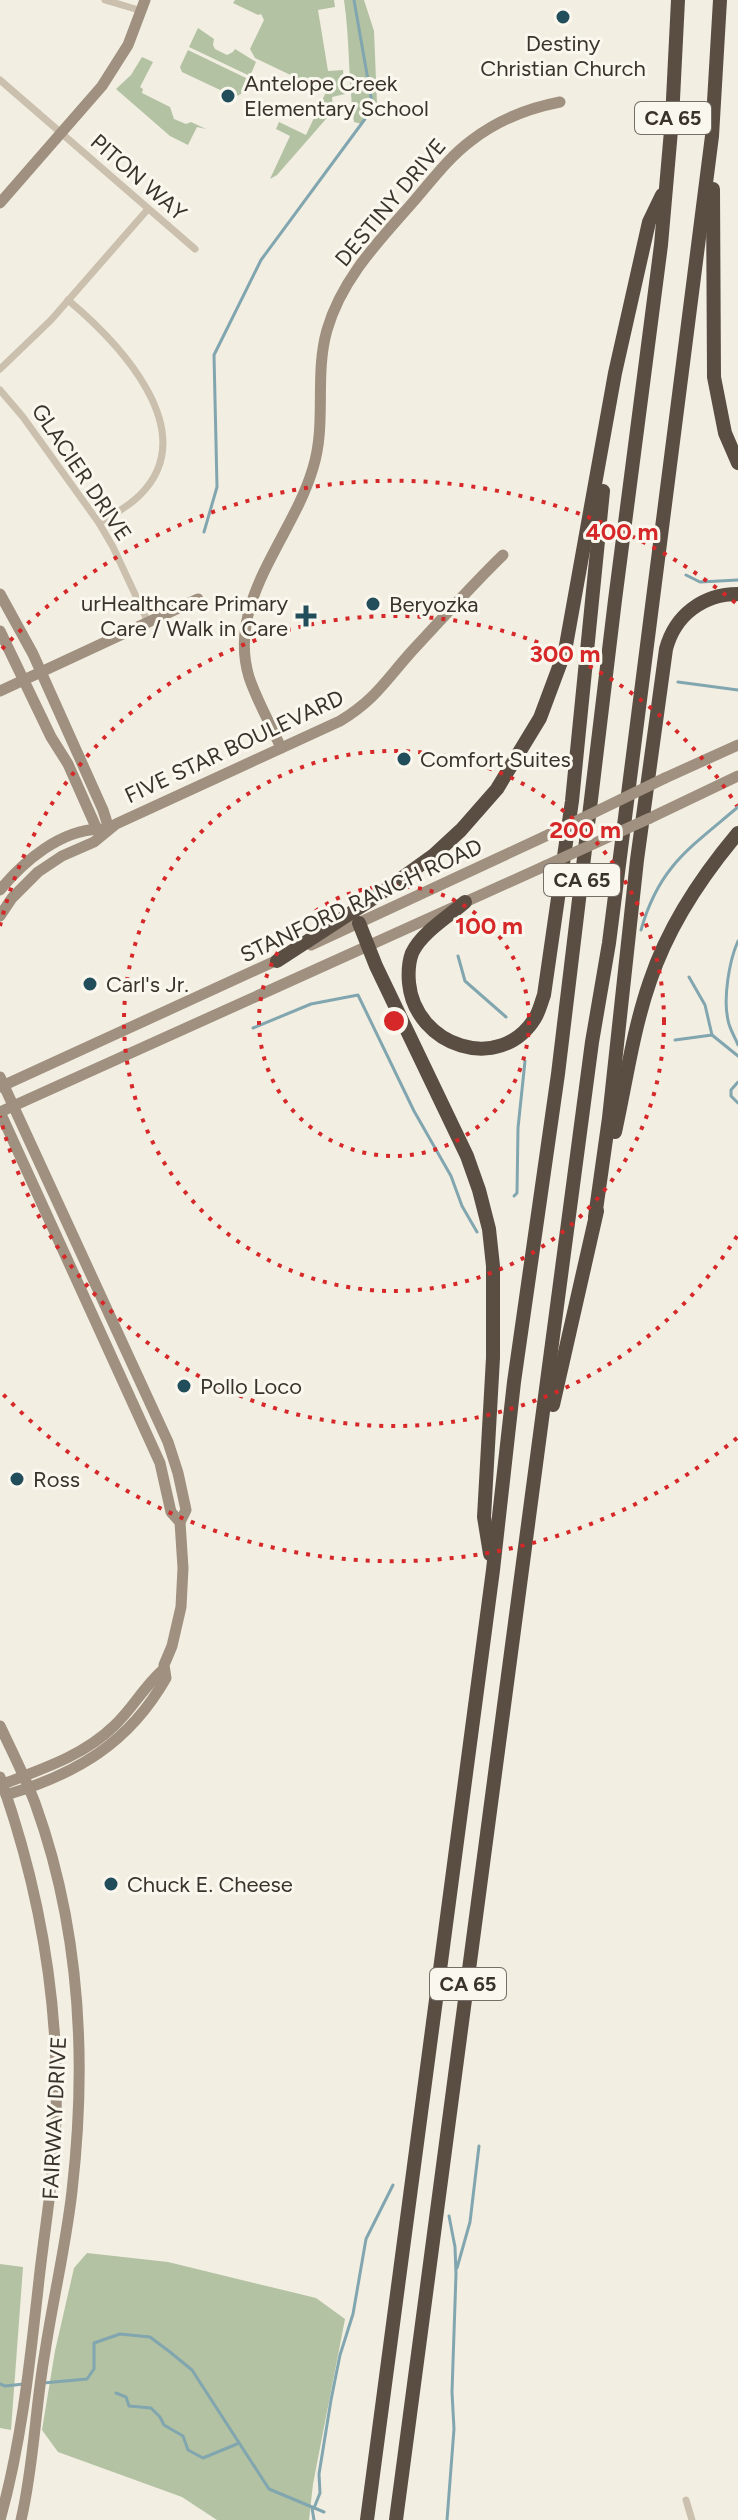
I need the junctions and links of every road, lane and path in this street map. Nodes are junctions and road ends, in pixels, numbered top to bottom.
1 (105, 0) edge
2 (678, 0) edge
3 (720, 0) edge
4 (144, 6) edge
5 (0, 80) edge
6 (560, 102) dead end
7 (61, 133) junction
8 (712, 136) junction
9 (666, 188) junction
10 (0, 203) edge
11 (148, 209) junction
12 (195, 249) dead end
13 (68, 300) junction
14 (0, 369) edge
15 (0, 390) edge
16 (603, 438) junction
17 (738, 463) edge
18 (99, 523) junction
19 (503, 555) dead end
20 (0, 594) edge
21 (738, 594) edge
22 (198, 599) dead end
23 (148, 622) junction
24 (0, 631) edge
25 (41, 672) junction
26 (24, 680) junction
27 (0, 691) edge
28 (738, 745) edge
29 (281, 748) junction
30 (738, 776) edge
31 (102, 831) junction
32 (738, 833) edge
33 (24, 864) junction
34 (0, 890) edge
35 (12, 898) junction
36 (465, 902) junction
37 (0, 916) edge
38 (359, 923) junction
39 (368, 947) junction
40 (277, 961) junction
41 (1, 1083) edge
42 (13, 1106) junction
43 (0, 1112) edge
44 (58, 1198) junction
45 (42, 1205) junction
46 (595, 1217) junction
47 (539, 1448) junction
48 (180, 1522) junction
49 (493, 1570) junction
50 (164, 1669) junction
51 (0, 1726) edge
52 (23, 1776) junction
53 (3, 1786) edge
54 (29, 1789) junction
55 (37, 2360) junction
56 (686, 2500) dead end
57 (0, 2520) edge
58 (21, 2520) edge
59 (367, 2520) edge
60 (396, 2520) edge
61 (692, 2520) edge

1 - 4 street
2 - 9 highway, CA 65
3 - 8 highway, CA 65
4 - 7 street
5 - 7 street, PITON WAY
6 - 29 street, DESTINY DRIVE
7 - 10 street
7 - 11 street, PITON WAY
8 - 17 highway
8 - 47 highway, CA 65
9 - 16 highway
9 - 49 highway, CA 65
11 - 12 street, PITON WAY
11 - 13 street
13 - 14 street
13 - 18 street
15 - 18 street, GLACIER DRIVE
16 - 36 highway
16 - 40 highway
18 - 23 street, GLACIER DRIVE
19 - 29 street, FIVE STAR BOULEVARD
20 - 25 street
21 - 46 highway
22 - 23 street
23 - 25 street
24 - 26 street
25 - 26 street
25 - 31 street
26 - 27 street
26 - 31 street
28 - 38 street, STANFORD RANCH ROAD, bridge
29 - 31 street, FIVE STAR BOULEVARD
30 - 36 street, STANFORD RANCH ROAD, bridge
31 - 33 street, FIVE STAR BOULEVARD
31 - 35 street, FIVE STAR BOULEVARD
32 - 46 highway
33 - 34 street, FIVE STAR BOULEVARD
33 - 35 street
35 - 37 street, FIVE STAR BOULEVARD
36 - 39 street, STANFORD RANCH ROAD
38 - 39 highway
38 - 40 street, STANFORD RANCH ROAD
39 - 42 street, STANFORD RANCH ROAD
39 - 49 highway
40 - 41 street, STANFORD RANCH ROAD
41 - 42 street
42 - 43 street, STANFORD RANCH ROAD
42 - 44 street
43 - 45 street
44 - 45 street
44 - 48 street
45 - 48 street
46 - 47 highway
47 - 60 highway, CA 65
48 - 50 street
49 - 59 highway, CA 65
50 - 52 street
50 - 54 street
51 - 52 street, FAIRWAY DRIVE
52 - 53 street
52 - 54 street, FAIRWAY DRIVE
53 - 54 street
53 - 55 street, FAIRWAY DRIVE
54 - 55 street, FAIRWAY DRIVE
55 - 57 street, FAIRWAY DRIVE
55 - 58 street, FAIRWAY DRIVE
56 - 61 street

